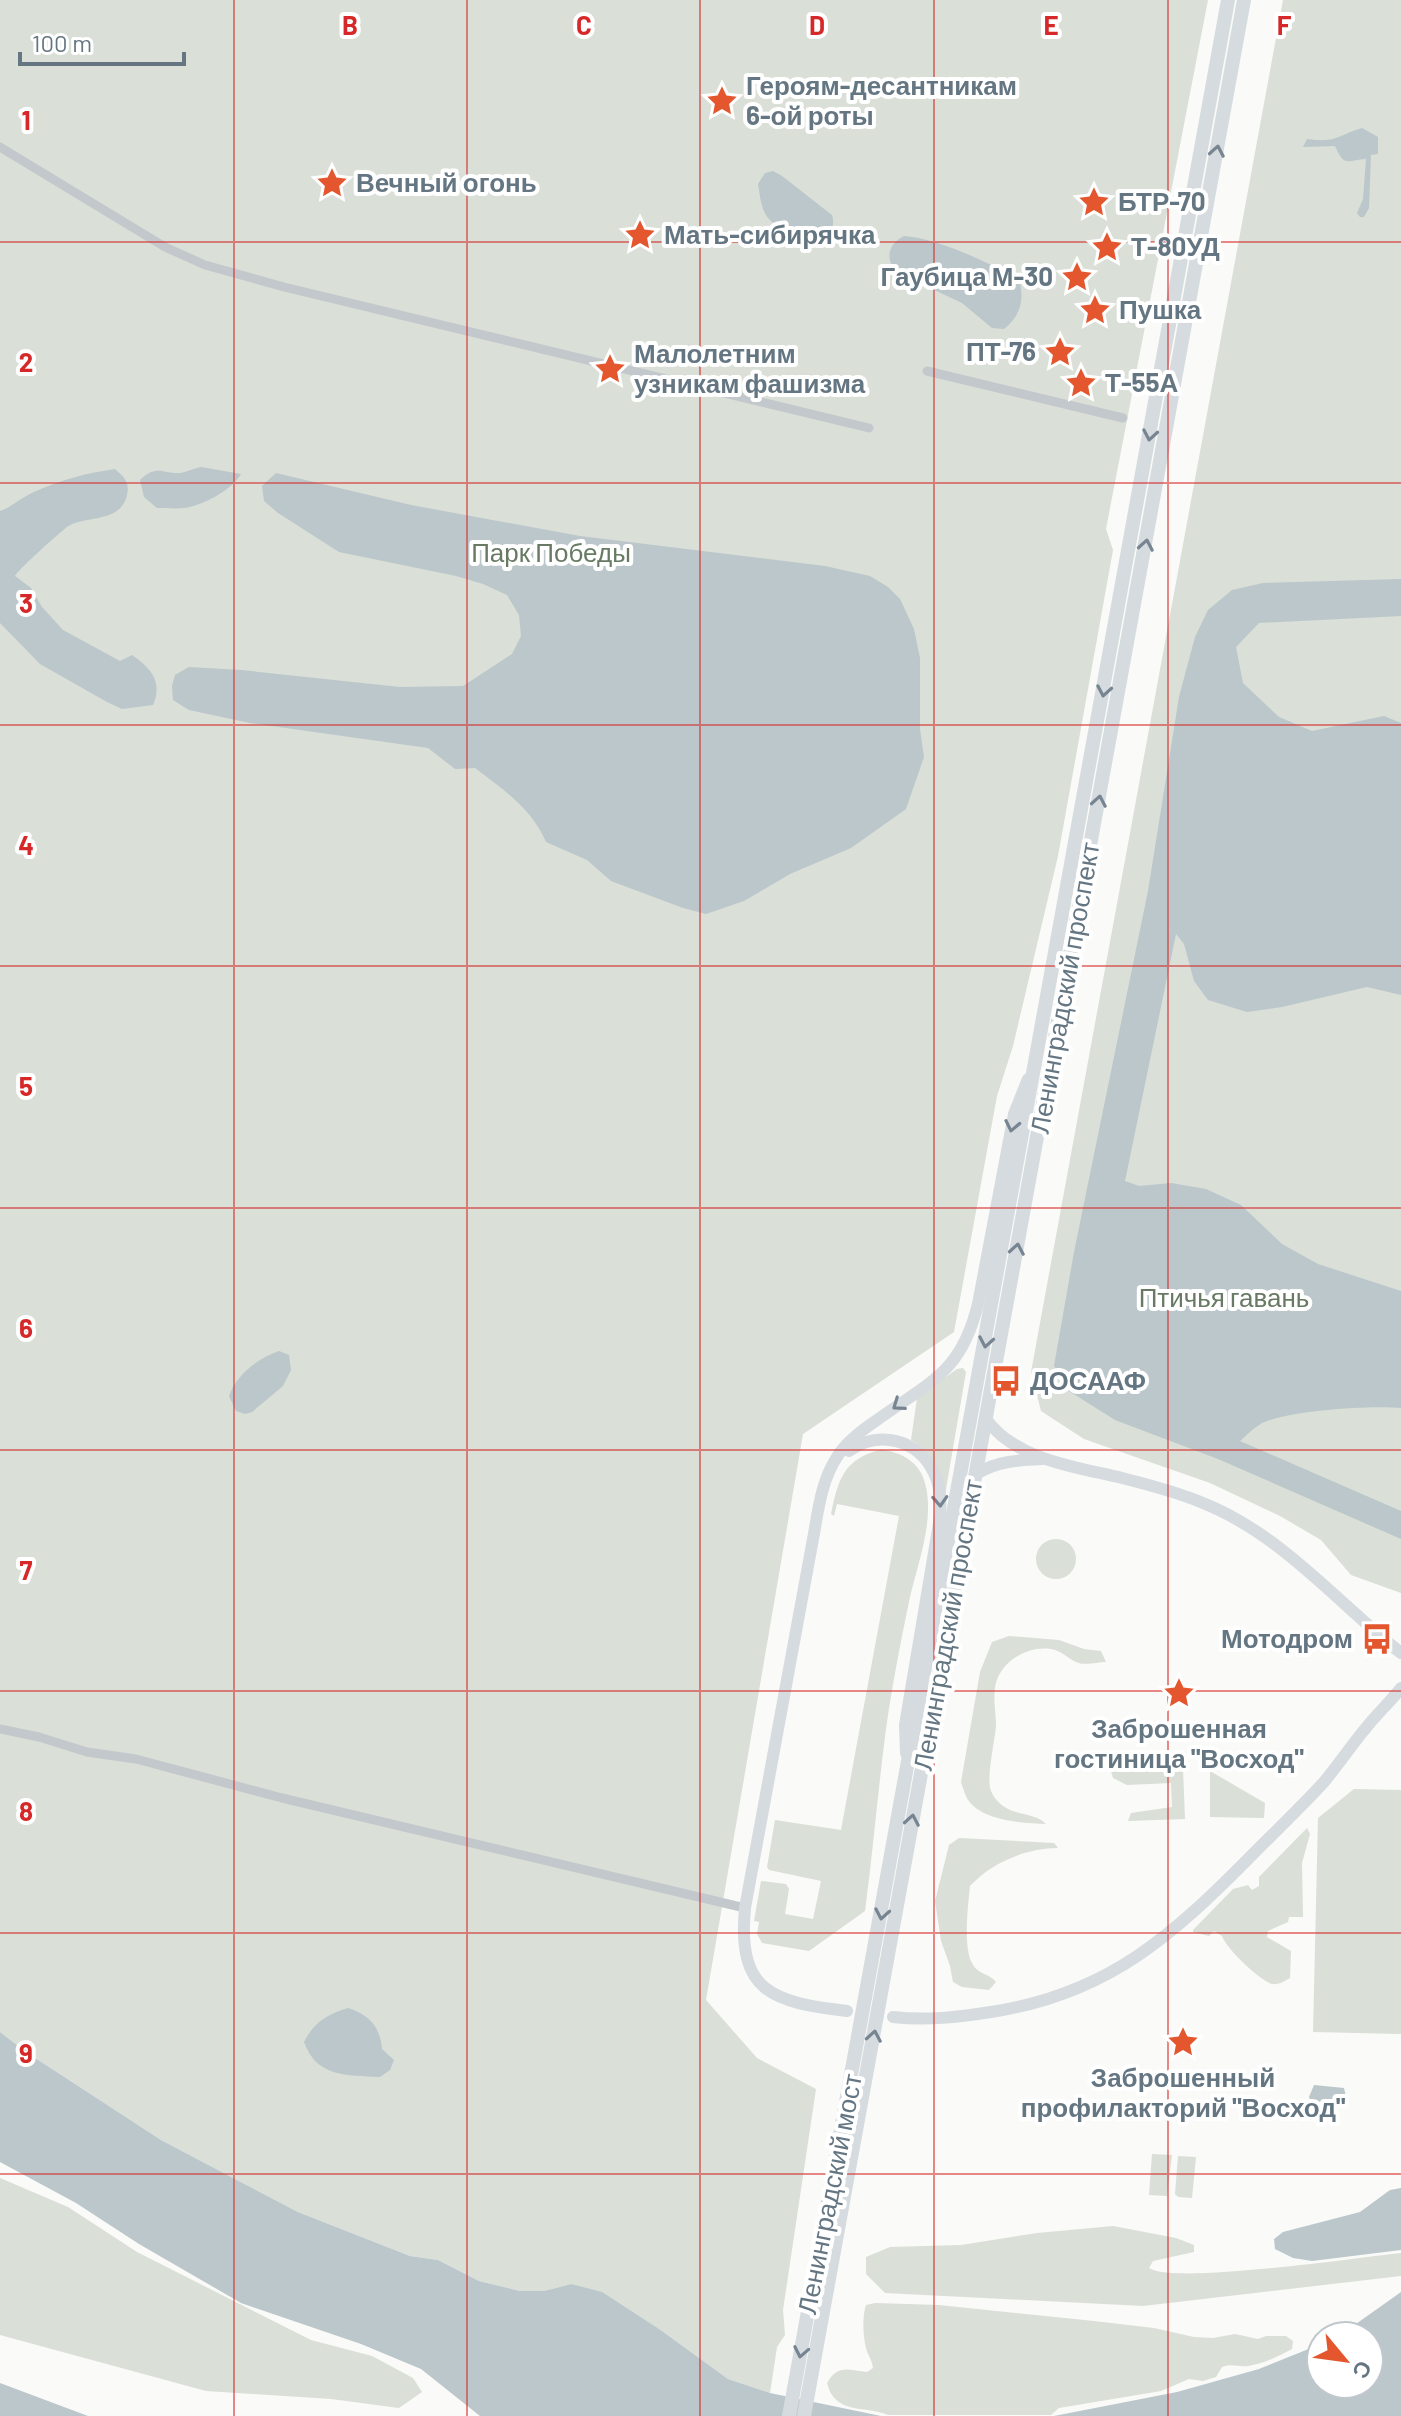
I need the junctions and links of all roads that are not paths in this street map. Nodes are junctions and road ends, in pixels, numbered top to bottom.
1 (1228, 0) edge
2 (1244, 0) edge
3 (0, 147) edge
4 (927, 371) dead end
5 (1123, 418) dead end
6 (869, 428) dead end
7 (1038, 1052) junction
8 (986, 1419) junction
9 (1046, 1459) junction
10 (829, 1474) junction
11 (976, 1474) junction
12 (1401, 1653) edge
13 (1401, 1688) edge
14 (0, 1729) edge
15 (906, 1782) junction
16 (745, 1908) junction
17 (878, 1974) junction
18 (847, 2011) dead end
19 (893, 2017) dead end
20 (789, 2416) edge
21 (804, 2416) edge

1 -> 7 main road, Ленинградский проспект
8 -> 2 main road, Ленинградский проспект
3 - 6 street
4 - 5 street
7 -> 10 street
7 -> 15 main road, Ленинградский проспект
8 - 9 street
8 - 11 main road, Ленинградский проспект
9 - 11 street
9 - 12 street
10 -> 15 street
10 - 16 street
17 -> 11 main road, Ленинградский проспект
13 - 19 street
14 - 16 street
15 -> 17 main road, Ленинградский проспект
16 - 18 street
17 -> 20 main road, Ленинградский мост
21 -> 17 main road, Ленинградский мост

